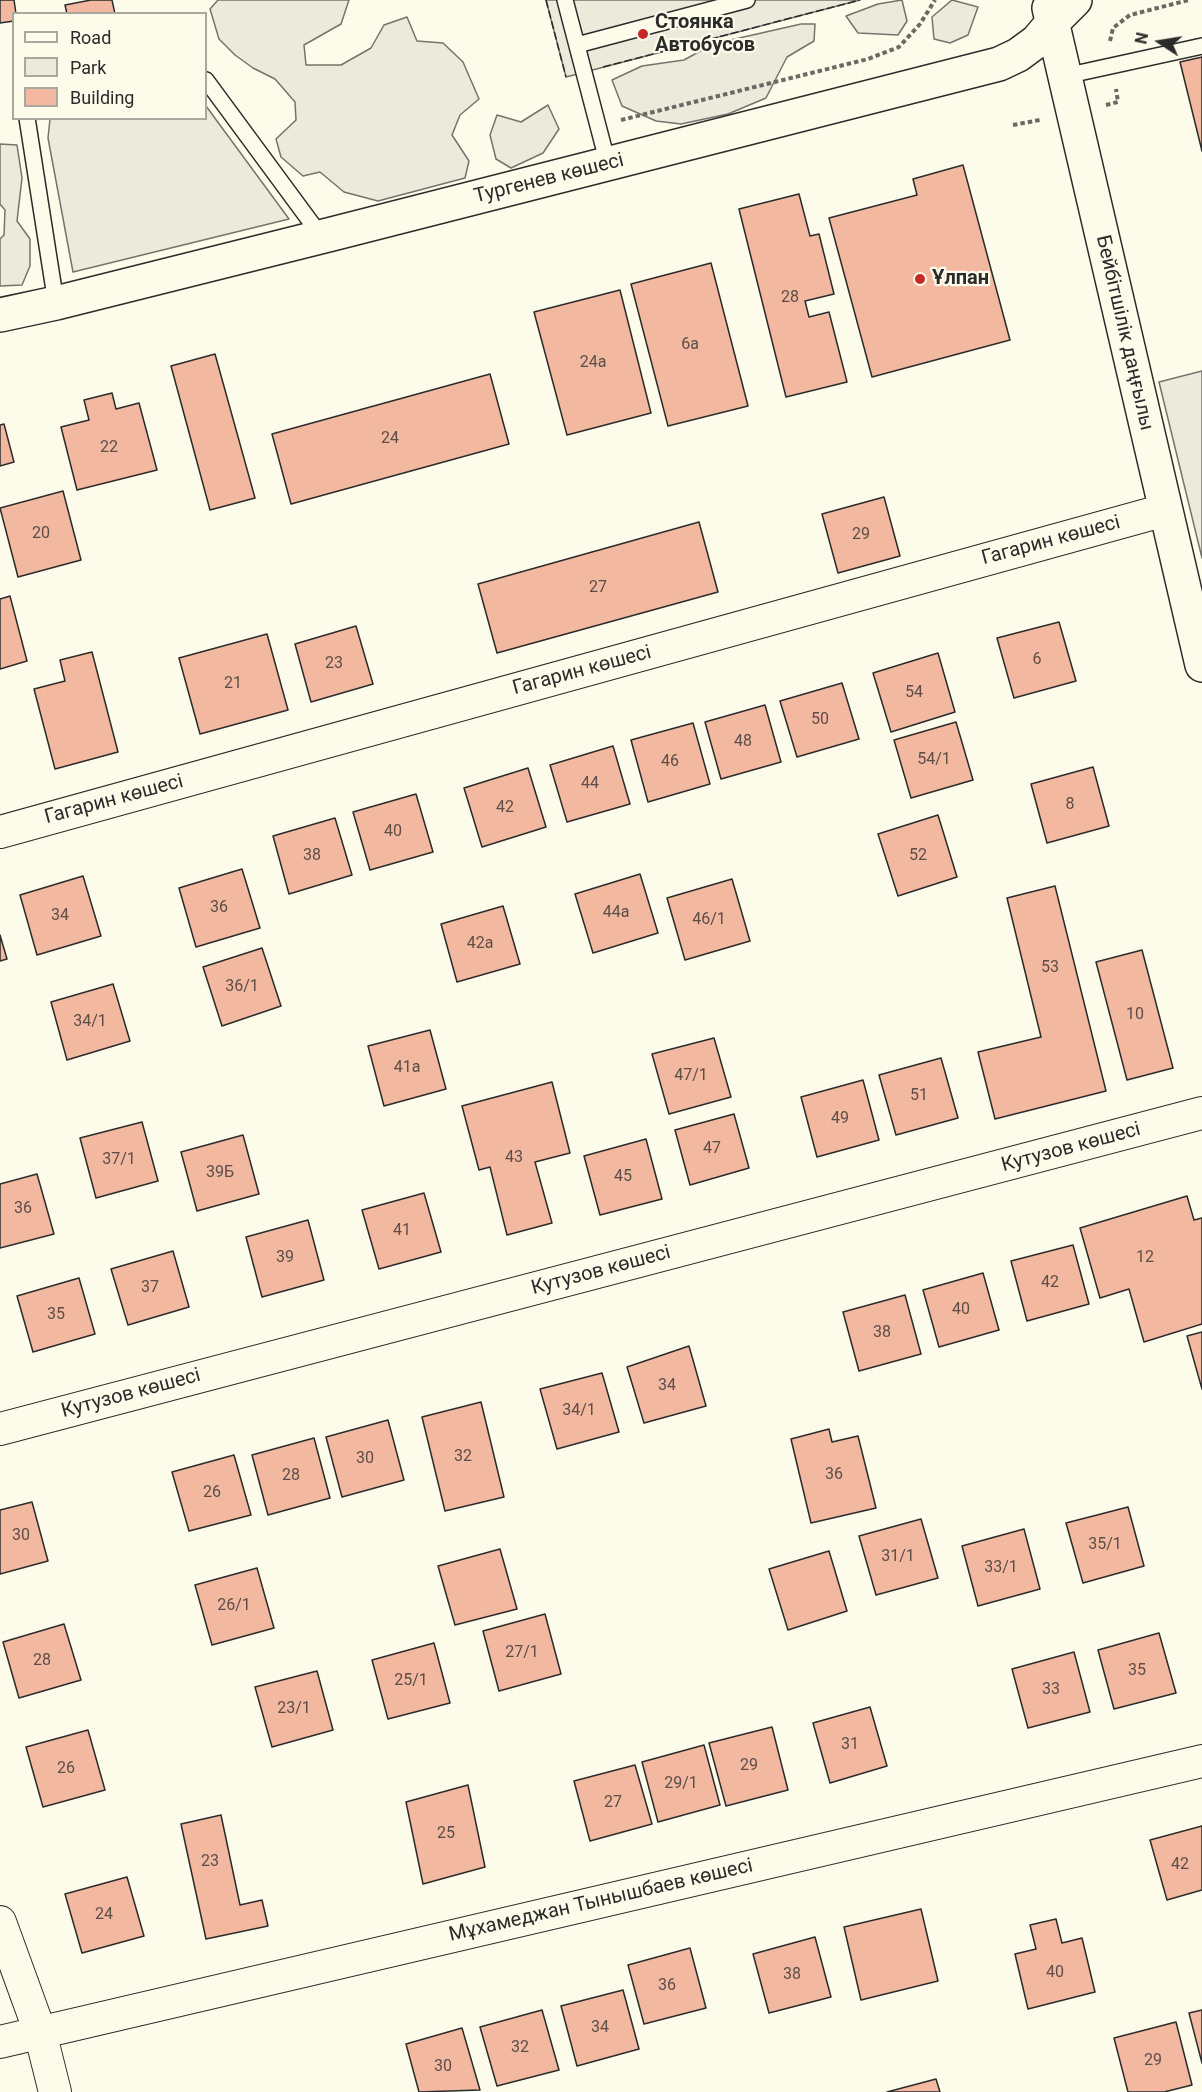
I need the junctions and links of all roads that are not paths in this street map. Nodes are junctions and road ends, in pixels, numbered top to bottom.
1 (565, 0) edge
2 (747, 0) edge
3 (1058, 7) edge
4 (577, 45) junction
5 (1202, 46) edge
6 (1065, 76) junction
7 (207, 81) edge
8 (27, 120) edge
9 (608, 164) junction
10 (321, 236) junction
11 (56, 303) junction
12 (0, 315) edge
13 (1165, 510) junction
14 (1202, 665) edge
15 (0, 832) edge
16 (1202, 1113) edge
17 (0, 1429) edge
18 (1202, 1761) edge
19 (0, 1922) edge
20 (40, 2032) junction
21 (0, 2042) edge
22 (55, 2092) edge

1 - 4 lane
2 - 4 lane
3 - 6 street, Бейбітшілік даңғылы
3 - 9 street, Тургенев көшесі
4 - 9 lane
5 - 6 lane
6 - 13 street, Бейбітшілік даңғылы
7 - 10 lane
8 - 11 lane
9 - 10 street, Тургенев көшесі
10 - 11 street, Тургенев көшесі
11 - 12 street, Тургенев көшесі
13 - 14 street, Бейбітшілік даңғылы
13 - 15 street, Гагарин көшесі
16 - 17 street, Кутузов көшесі
18 - 20 street, Мұхамеджан Тынышбаев көшесі
19 - 20 street
20 - 21 street, Мұхамеджан Тынышбаев көшесі
20 - 22 street

